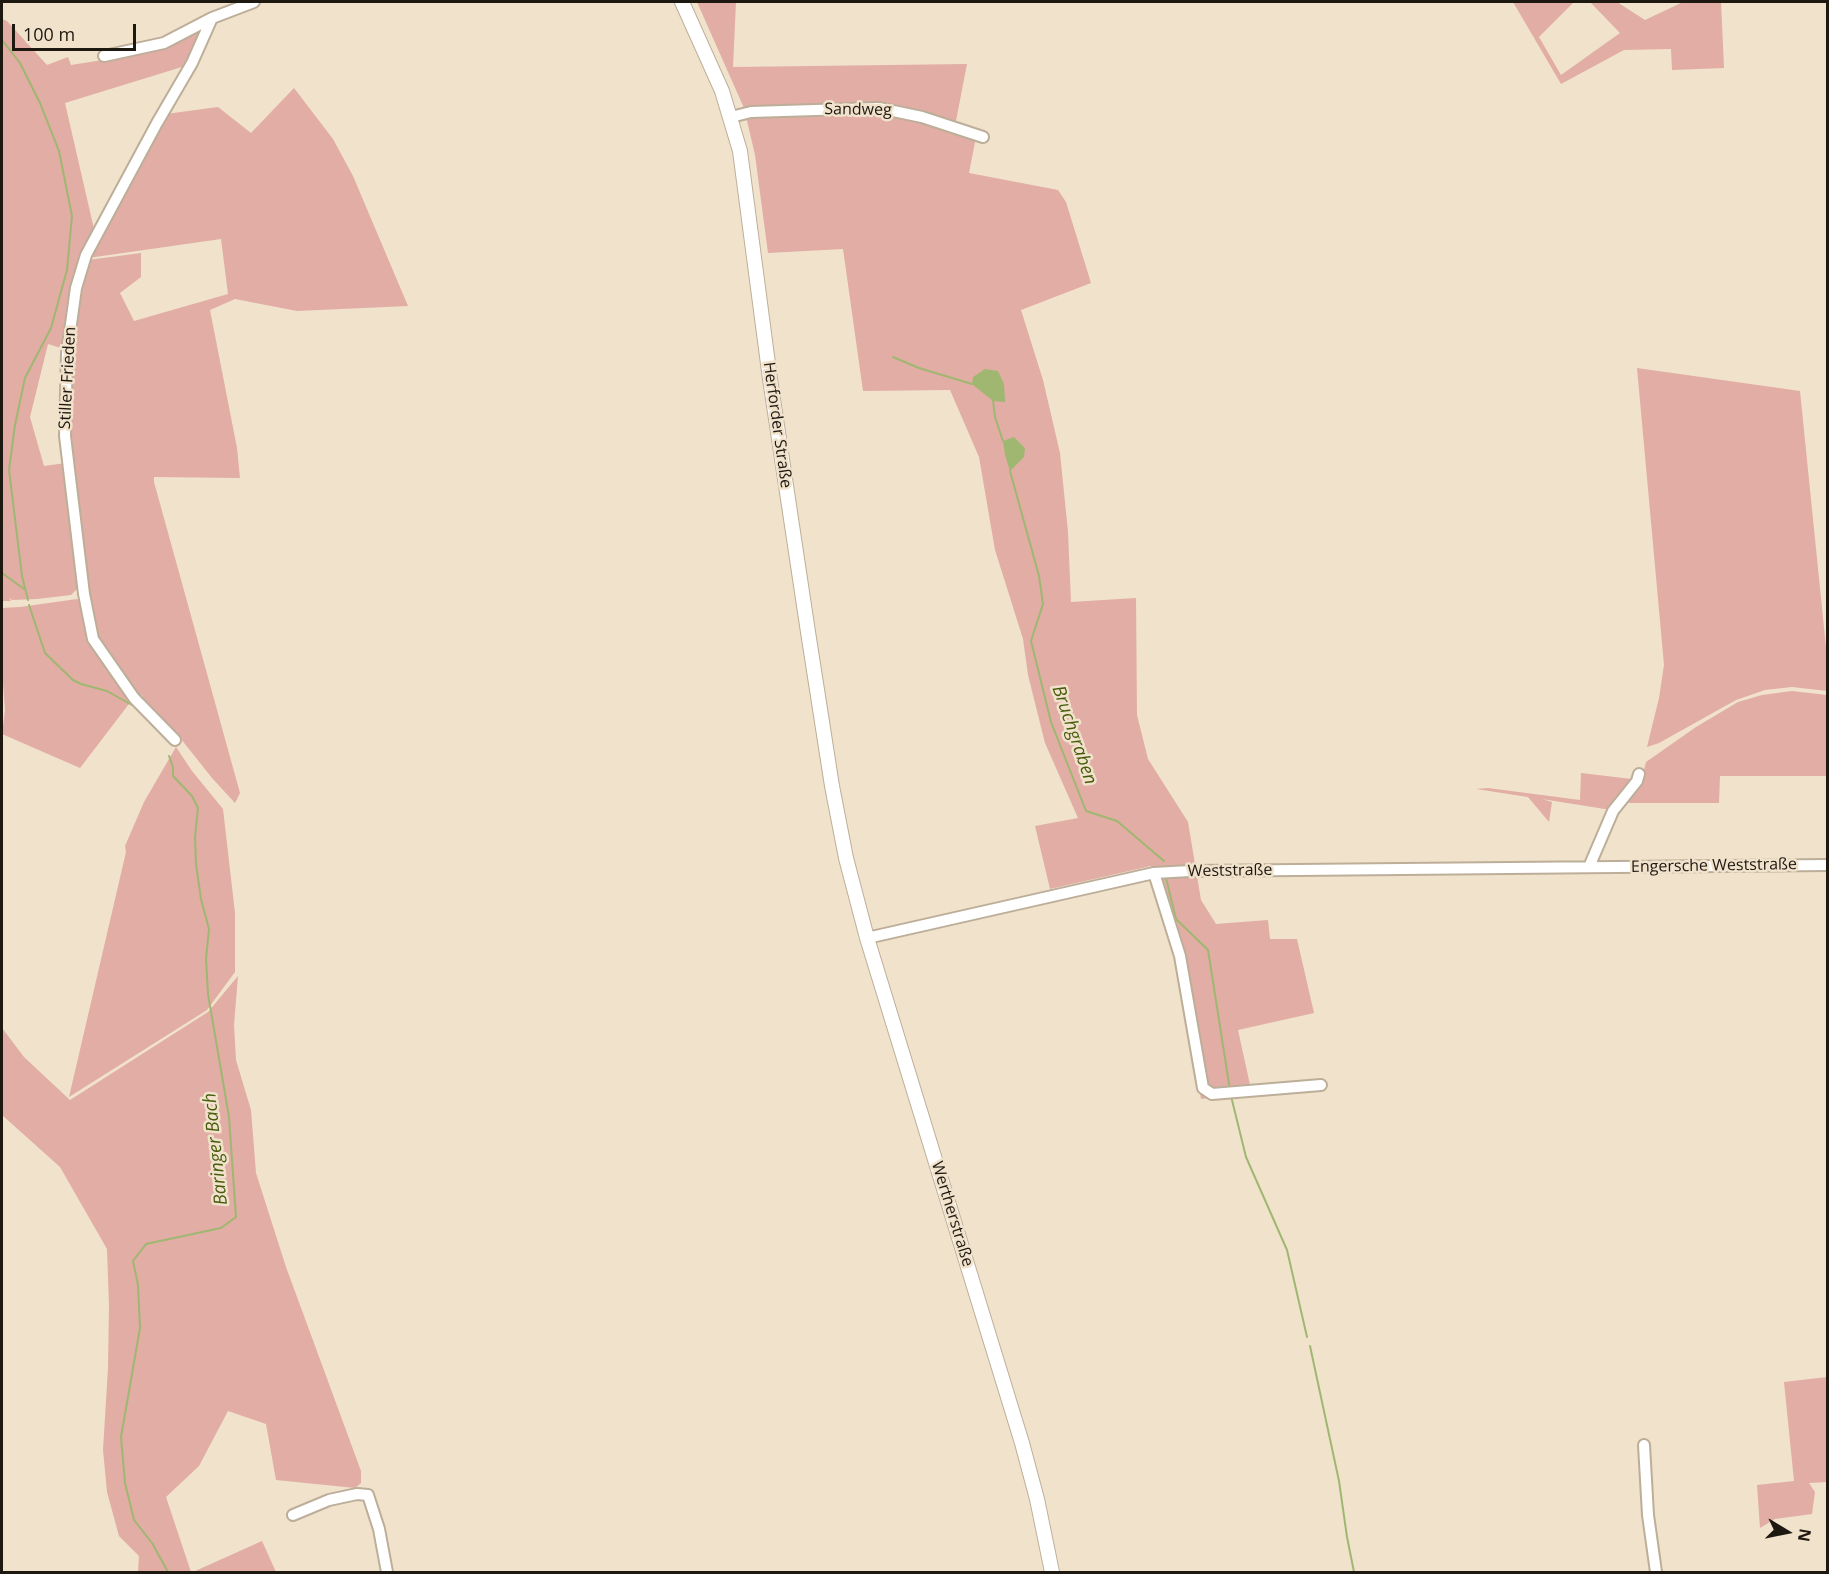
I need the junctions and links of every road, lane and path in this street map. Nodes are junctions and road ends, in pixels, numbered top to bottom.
1 (254, 2) edge
2 (682, 2) edge
3 (212, 18) junction
4 (104, 56) dead end
5 (731, 117) junction
6 (982, 136) dead end
7 (175, 740) dead end
8 (1639, 774) dead end
9 (846, 858) joint
10 (1827, 865) edge
11 (1589, 867) junction
12 (1601, 867) joint
13 (1154, 873) junction
14 (867, 938) junction
15 (1321, 1085) dead end
16 (1644, 1445) dead end
17 (293, 1515) dead end
18 (387, 1572) edge
19 (1052, 1572) edge
20 (1656, 1572) edge

1 - 3 street
2 - 5 main road, Herforder Straße
3 - 4 street
3 - 7 street, Stiller Frieden
5 - 6 street, Sandweg
5 - 9 main road, Herforder Straße
8 - 11 street
9 - 14 main road, Wertherstraße
10 - 12 street, Engersche Weststraße
11 - 12 street, Weststraße
11 - 13 street, Weststraße
13 - 14 street, Weststraße
13 - 15 street
14 - 19 main road, Wertherstraße
16 - 20 street
17 - 18 street

